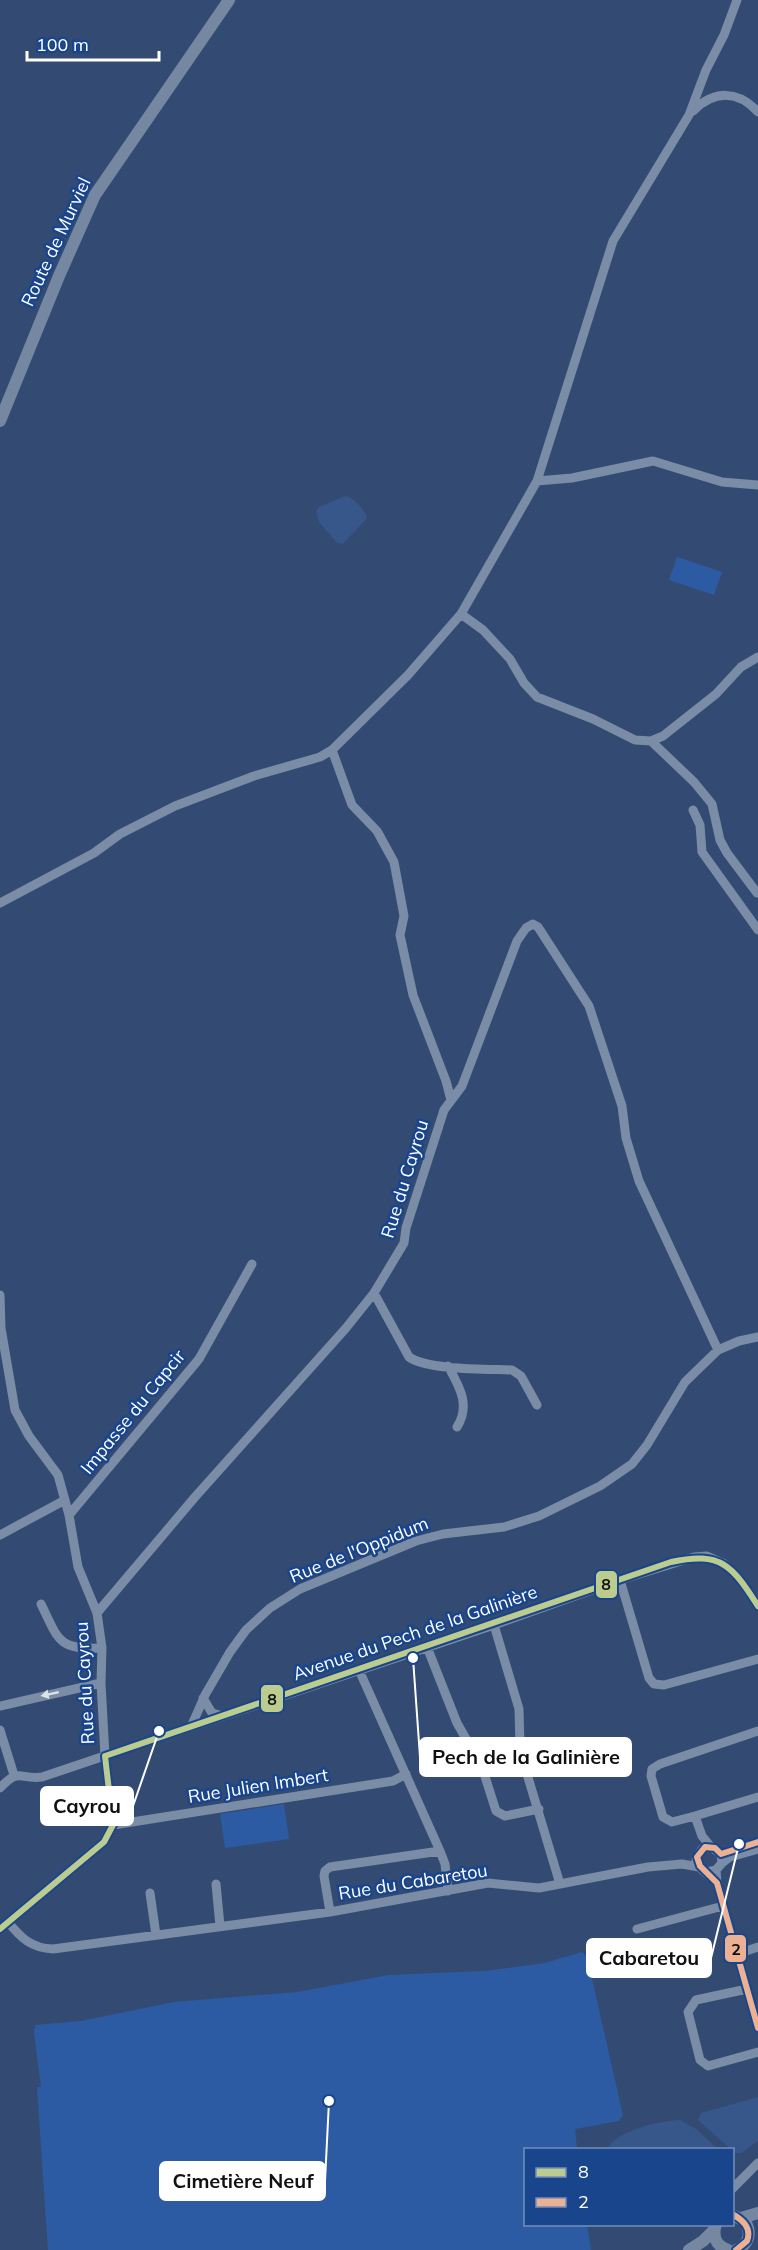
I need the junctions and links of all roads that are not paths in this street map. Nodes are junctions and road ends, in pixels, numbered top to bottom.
1 (229, 0) edge
2 (738, 0) edge
3 (758, 112) edge
4 (689, 115) junction
5 (0, 422) edge
6 (537, 481) junction
7 (758, 485) edge
8 (461, 614) junction
9 (758, 657) edge
10 (651, 741) junction
11 (332, 750) junction
12 (693, 810) dead end
13 (757, 893) edge
14 (0, 903) edge
15 (758, 930) edge
16 (451, 1100) junction
17 (252, 1264) dead end
18 (374, 1293) junction
19 (0, 1295) edge
20 (758, 1337) edge
21 (718, 1350) junction
22 (448, 1366) junction
23 (537, 1405) dead end
24 (457, 1427) dead end
25 (65, 1500) junction
26 (69, 1515) junction
27 (0, 1535) edge
28 (620, 1580) junction
29 (41, 1604) dead end
30 (758, 1605) edge
31 (97, 1613) junction
32 (494, 1625) junction
33 (427, 1647) junction
34 (102, 1648) junction
35 (758, 1659) edge
36 (359, 1670) junction
37 (101, 1683) junction
38 (203, 1698) junction
39 (0, 1706) edge
40 (223, 1716) junction
41 (191, 1727) junction
42 (0, 1730) edge
43 (758, 1731) edge
44 (105, 1756) junction
45 (406, 1774) junction
46 (14, 1775) junction
47 (0, 1788) edge
48 (758, 1797) edge
49 (539, 1809) junction
50 (695, 1816) junction
51 (113, 1825) junction
52 (758, 1842) edge
53 (758, 1849) edge
54 (440, 1851) junction
55 (703, 1851) junction
56 (682, 1864) junction
57 (713, 1865) junction
58 (216, 1884) dead end
59 (560, 1884) junction
60 (448, 1891) junction
61 (150, 1893) dead end
62 (723, 1906) junction
63 (330, 1912) junction
64 (8, 1922) junction
65 (220, 1926) junction
66 (0, 1929) edge
67 (638, 1929) dead end
68 (156, 1935) junction
69 (758, 1947) edge
70 (737, 1954) junction
71 (747, 1989) junction
72 (758, 2028) edge
73 (758, 2052) edge
74 (758, 2163) edge
75 (734, 2187) edge
76 (758, 2213) edge
77 (735, 2215) edge
78 (715, 2227) edge
79 (754, 2228) edge
80 (689, 2250) edge
81 (699, 2250) edge
82 (729, 2250) edge

1 - 5 main road, Route de Murviel
2 - 4 street
3 - 4 street
4 - 6 street
6 - 7 street
6 - 8 street
8 - 10 street
8 - 11 street
9 - 10 street
10 - 13 street
11 - 14 street
11 - 16 street
12 - 15 street
16 - 18 street, Rue du Cayrou
16 - 21 street, Rue du Cayrou
17 - 26 street, Impasse du Capcir
18 - 22 street
18 - 31 street, Rue du Cayrou
19 - 25 street
20 - 21 street
21 - 38 street, Rue de l'Oppidum
22 - 23 street
22 - 24 street
25 - 26 street
25 - 27 street
26 - 31 street
28 - 30 street, Avenue du Pech de la Galinière
28 - 32 street, Avenue du Pech de la Galinière
28 - 35 street
29 - 34 street
31 - 34 street, Rue du Cayrou
32 - 33 street, Avenue du Pech de la Galinière
32 - 49 street
33 - 36 street, Avenue du Pech de la Galinière
33 - 49 street
34 - 37 street, Rue du Cayrou
36 - 40 street, Avenue du Pech de la Galinière
36 - 45 street
37 -> 39 street
37 - 44 street, Rue du Cayrou
38 - 40 street
38 - 41 street, Rue de l'Oppidum
40 - 41 street, Avenue du Pech de la Galinière
41 - 44 street, Avenue du Pech de la Galinière
42 - 46 street
43 - 50 street
44 - 46 street, Avenue du Pech de la Galinière
44 - 51 street, Rue du Cayrou
45 - 51 street, Rue Julien Imbert
45 - 54 street
46 - 47 street
48 - 50 street
49 - 59 street
50 - 55 street
51 - 64 street
52 - 57 street
53 - 57 street
54 - 60 street
54 - 63 street
55 - 56 street, Rue du Cabaretou
55 - 57 street
55 - 57 street
56 - 57 street, Rue du Cabaretou
56 - 59 street, Rue du Cabaretou
57 - 62 street
58 - 65 street
59 - 60 street, Rue du Cabaretou
60 - 63 street, Rue du Cabaretou
61 - 68 street
62 - 67 street
62 - 70 street
63 - 65 street, Rue du Cabaretou
64 - 66 street
64 - 68 street, Rue du Cabaretou
65 - 68 street, Rue du Cabaretou
69 - 70 street
70 - 71 street
71 - 72 street
71 - 73 street
74 - 75 street
76 - 77 main road
77 - 79 main road
78 - 80 main road
78 - 82 main road
79 - 82 main road
81 - 82 main road

